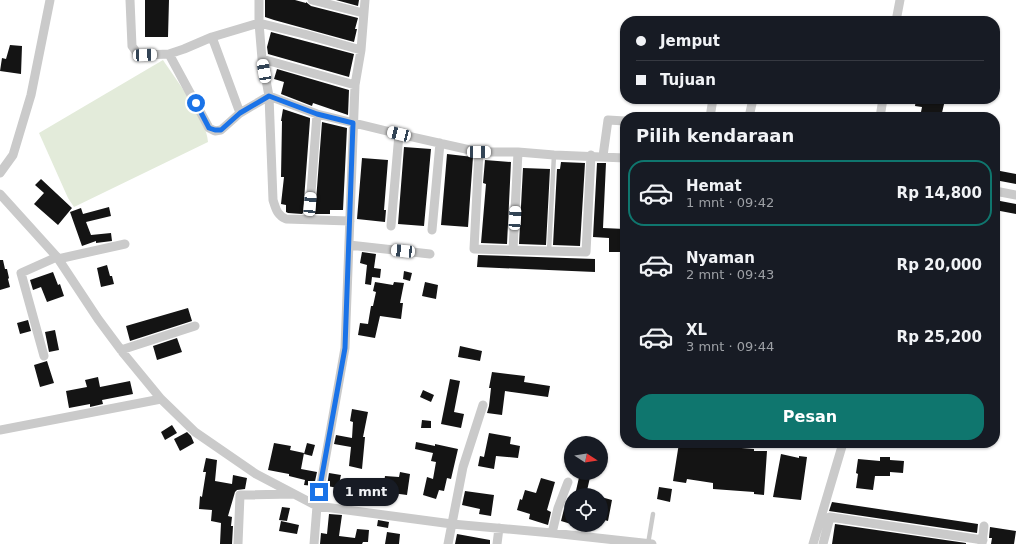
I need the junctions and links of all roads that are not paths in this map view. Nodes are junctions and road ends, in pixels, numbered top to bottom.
1 (50, 0) edge
2 (130, 0) edge
3 (259, 0) edge
4 (312, 0) edge
5 (365, 0) edge
6 (900, 0) edge
7 (363, 13) junction
8 (897, 16) edge
9 (259, 23) junction
10 (212, 37) junction
11 (361, 50) junction
12 (169, 54) junction
13 (262, 59) junction
14 (355, 85) junction
15 (269, 96) junction
16 (240, 113) junction
17 (317, 114) junction
18 (620, 121) edge
19 (353, 123) junction
20 (399, 134) junction
21 (440, 143) junction
22 (479, 152) junction
23 (518, 152) junction
24 (554, 155) junction
25 (591, 156) junction
26 (603, 156) junction
27 (620, 158) edge
28 (0, 173) edge
29 (1000, 192) edge
30 (0, 194) edge
31 (1016, 195) edge
32 (309, 219) junction
33 (350, 221) junction
34 (391, 226) dead end
35 (432, 230) dead end
36 (125, 244) dead end
37 (350, 245) junction
38 (514, 250) junction
39 (549, 251) junction
40 (430, 254) dead end
41 (58, 258) junction
42 (195, 326) dead end
43 (121, 350) junction
44 (44, 356) dead end
45 (161, 399) junction
46 (483, 405) dead end
47 (0, 430) edge
48 (842, 448) edge
49 (568, 482) dead end
50 (294, 494) junction
51 (317, 506) junction
52 (653, 514) dead end
53 (452, 524) junction
54 (984, 526) dead end
55 (499, 528) junction
56 (552, 533) junction
57 (982, 542) edge
58 (238, 544) edge
59 (314, 544) edge
60 (448, 544) edge
61 (498, 544) edge
62 (648, 544) edge
63 (652, 544) edge
64 (814, 544) edge
65 (823, 544) edge

1 - 28 street
2 - 12 street
3 - 9 street
4 - 7 street
5 - 7 street
6 - 8 street
7 - 11 street
9 - 10 street
9 - 11 street
9 - 13 street
10 - 12 street
10 - 16 street
11 - 14 street
12 - 16 street
13 - 14 street
13 - 15 street
14 - 19 street
15 - 16 street
15 - 17 street
15 - 32 street
17 - 19 street
17 - 32 street
18 - 26 street
19 - 20 street
19 - 33 street
20 - 21 street
20 - 34 street
21 - 22 street
21 - 35 street
22 - 23 street
22 - 38 street
23 - 24 street
23 - 38 street
24 - 25 street
24 - 39 lane
25 - 26 street
25 - 39 street
26 - 27 street
29 - 31 street
30 - 41 street
32 - 33 street
33 - 37 street
36 - 41 street
37 - 40 street
37 - 51 street
38 - 39 street
41 - 43 street
41 - 44 street
42 - 43 street
43 - 45 street
45 - 47 street
45 - 50 street
46 - 53 street
48 - 64 street
49 - 56 street
50 - 51 street
50 - 58 street
51 - 53 street
51 - 59 street
52 - 62 lane
53 - 55 street
53 - 60 street
54 - 57 street
55 - 56 street
55 - 61 street
56 - 62 street
57 - 65 street
62 - 63 street

